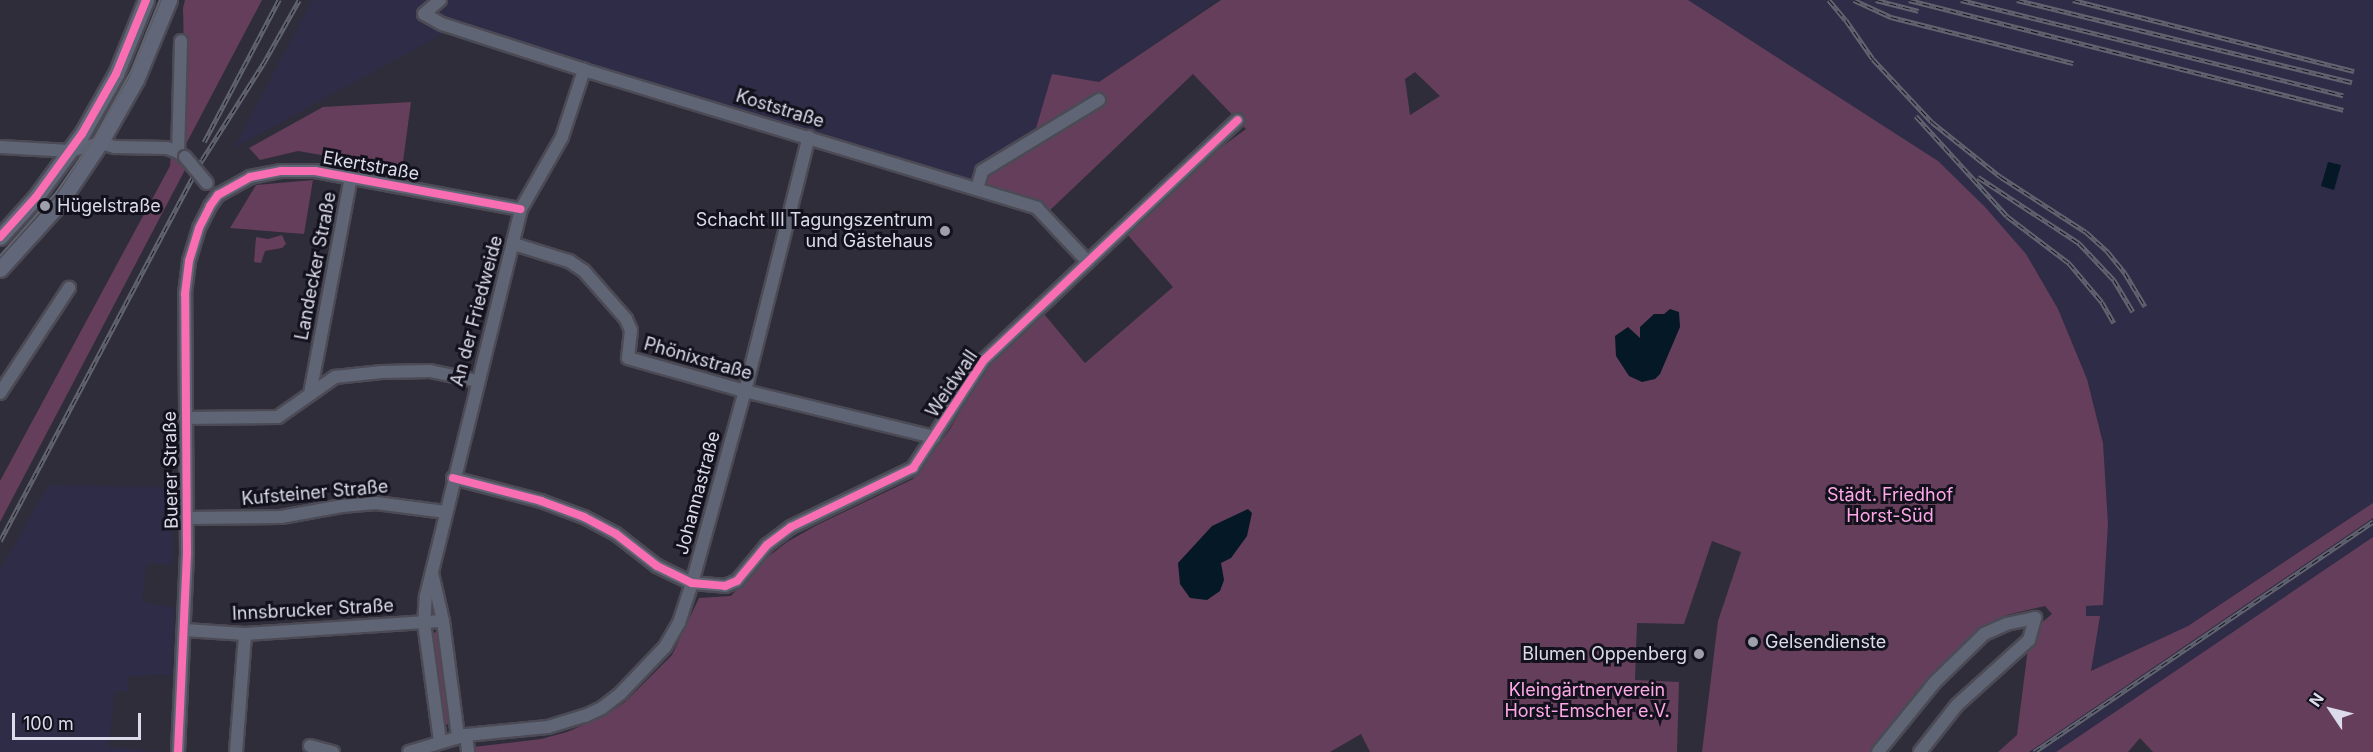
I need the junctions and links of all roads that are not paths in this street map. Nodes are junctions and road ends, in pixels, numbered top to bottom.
1 (146, 0) edge
2 (169, 0) edge
3 (440, 0) edge
4 (181, 41) dead end
5 (584, 70) junction
6 (1099, 100) dead end
7 (1238, 120) dead end
8 (809, 136) junction
9 (100, 143) junction
10 (0, 147) edge
11 (70, 151) junction
12 (181, 155) junction
13 (351, 177) junction
14 (977, 189) junction
15 (218, 195) junction
16 (521, 209) junction
17 (0, 237) edge
18 (514, 244) junction
19 (1088, 262) junction
20 (0, 269) edge
21 (69, 288) dead end
22 (315, 362) junction
23 (335, 378) junction
24 (477, 381) junction
25 (745, 391) junction
26 (0, 393) edge
27 (310, 394) junction
28 (185, 418) junction
29 (934, 437) junction
30 (453, 478) junction
31 (445, 512) junction
32 (187, 518) junction
33 (432, 572) junction
34 (692, 583) junction
35 (443, 621) junction
36 (424, 623) junction
37 (185, 630) junction
38 (245, 634) junction
39 (462, 736) junction
40 (440, 741) junction
41 (310, 746) dead end
42 (178, 752) edge
43 (236, 752) edge
44 (333, 752) edge
45 (409, 752) edge
46 (468, 752) edge
47 (1878, 752) edge
48 (1920, 752) edge

1 - 11 main road
2 - 9 main road
3 - 5 street, Koststraße
4 - 12 street
5 - 8 street, Koststraße
5 - 16 street, An der Friedweide
6 - 14 street
7 - 19 street, Weidwall
8 - 14 street, Koststraße
8 - 25 street, Johannastraße
9 - 11 street
9 - 12 street
9 - 20 main road
10 - 11 street
11 - 17 main road
12 - 15 street, bridge
13 - 15 street, Ekertstraße
13 - 16 street, Ekertstraße
13 - 22 street, Landecker Straße
14 - 19 street, Koststraße
15 - 28 street, Buerer Straße
16 - 18 street, An der Friedweide
18 - 24 street, An der Friedweide
18 - 25 street, Phönixstraße
19 - 29 street, Weidwall
21 - 26 street
22 - 23 street, Landecker Straße
22 - 27 street, Landecker Straße
23 - 24 street
23 - 27 street
24 - 30 street, An der Friedweide
25 - 29 street, Phönixstraße
25 - 34 street, Johannastraße
27 - 28 street
28 - 32 street, Buerer Straße
29 - 34 street, Weidwall
30 - 31 street, An der Friedweide
30 - 34 street
31 - 32 street, Kufsteiner Straße
31 - 33 street, An der Friedweide
32 - 37 street, Buerer Straße
33 - 35 street, An der Friedweide
33 - 36 street, An der Friedweide
34 - 39 street, Johannastraße
35 - 36 street, Innsbrucker Straße
35 - 39 street, An der Friedweide
36 - 38 street, Innsbrucker Straße
36 - 40 street, An der Friedweide
37 - 38 street, Innsbrucker Straße
37 - 42 street, Buerer Straße
38 - 43 street
39 - 40 street, Johannastraße
39 - 46 street, An der Friedweide
40 - 45 street, Johannastraße
41 - 44 street
47 - 48 street

